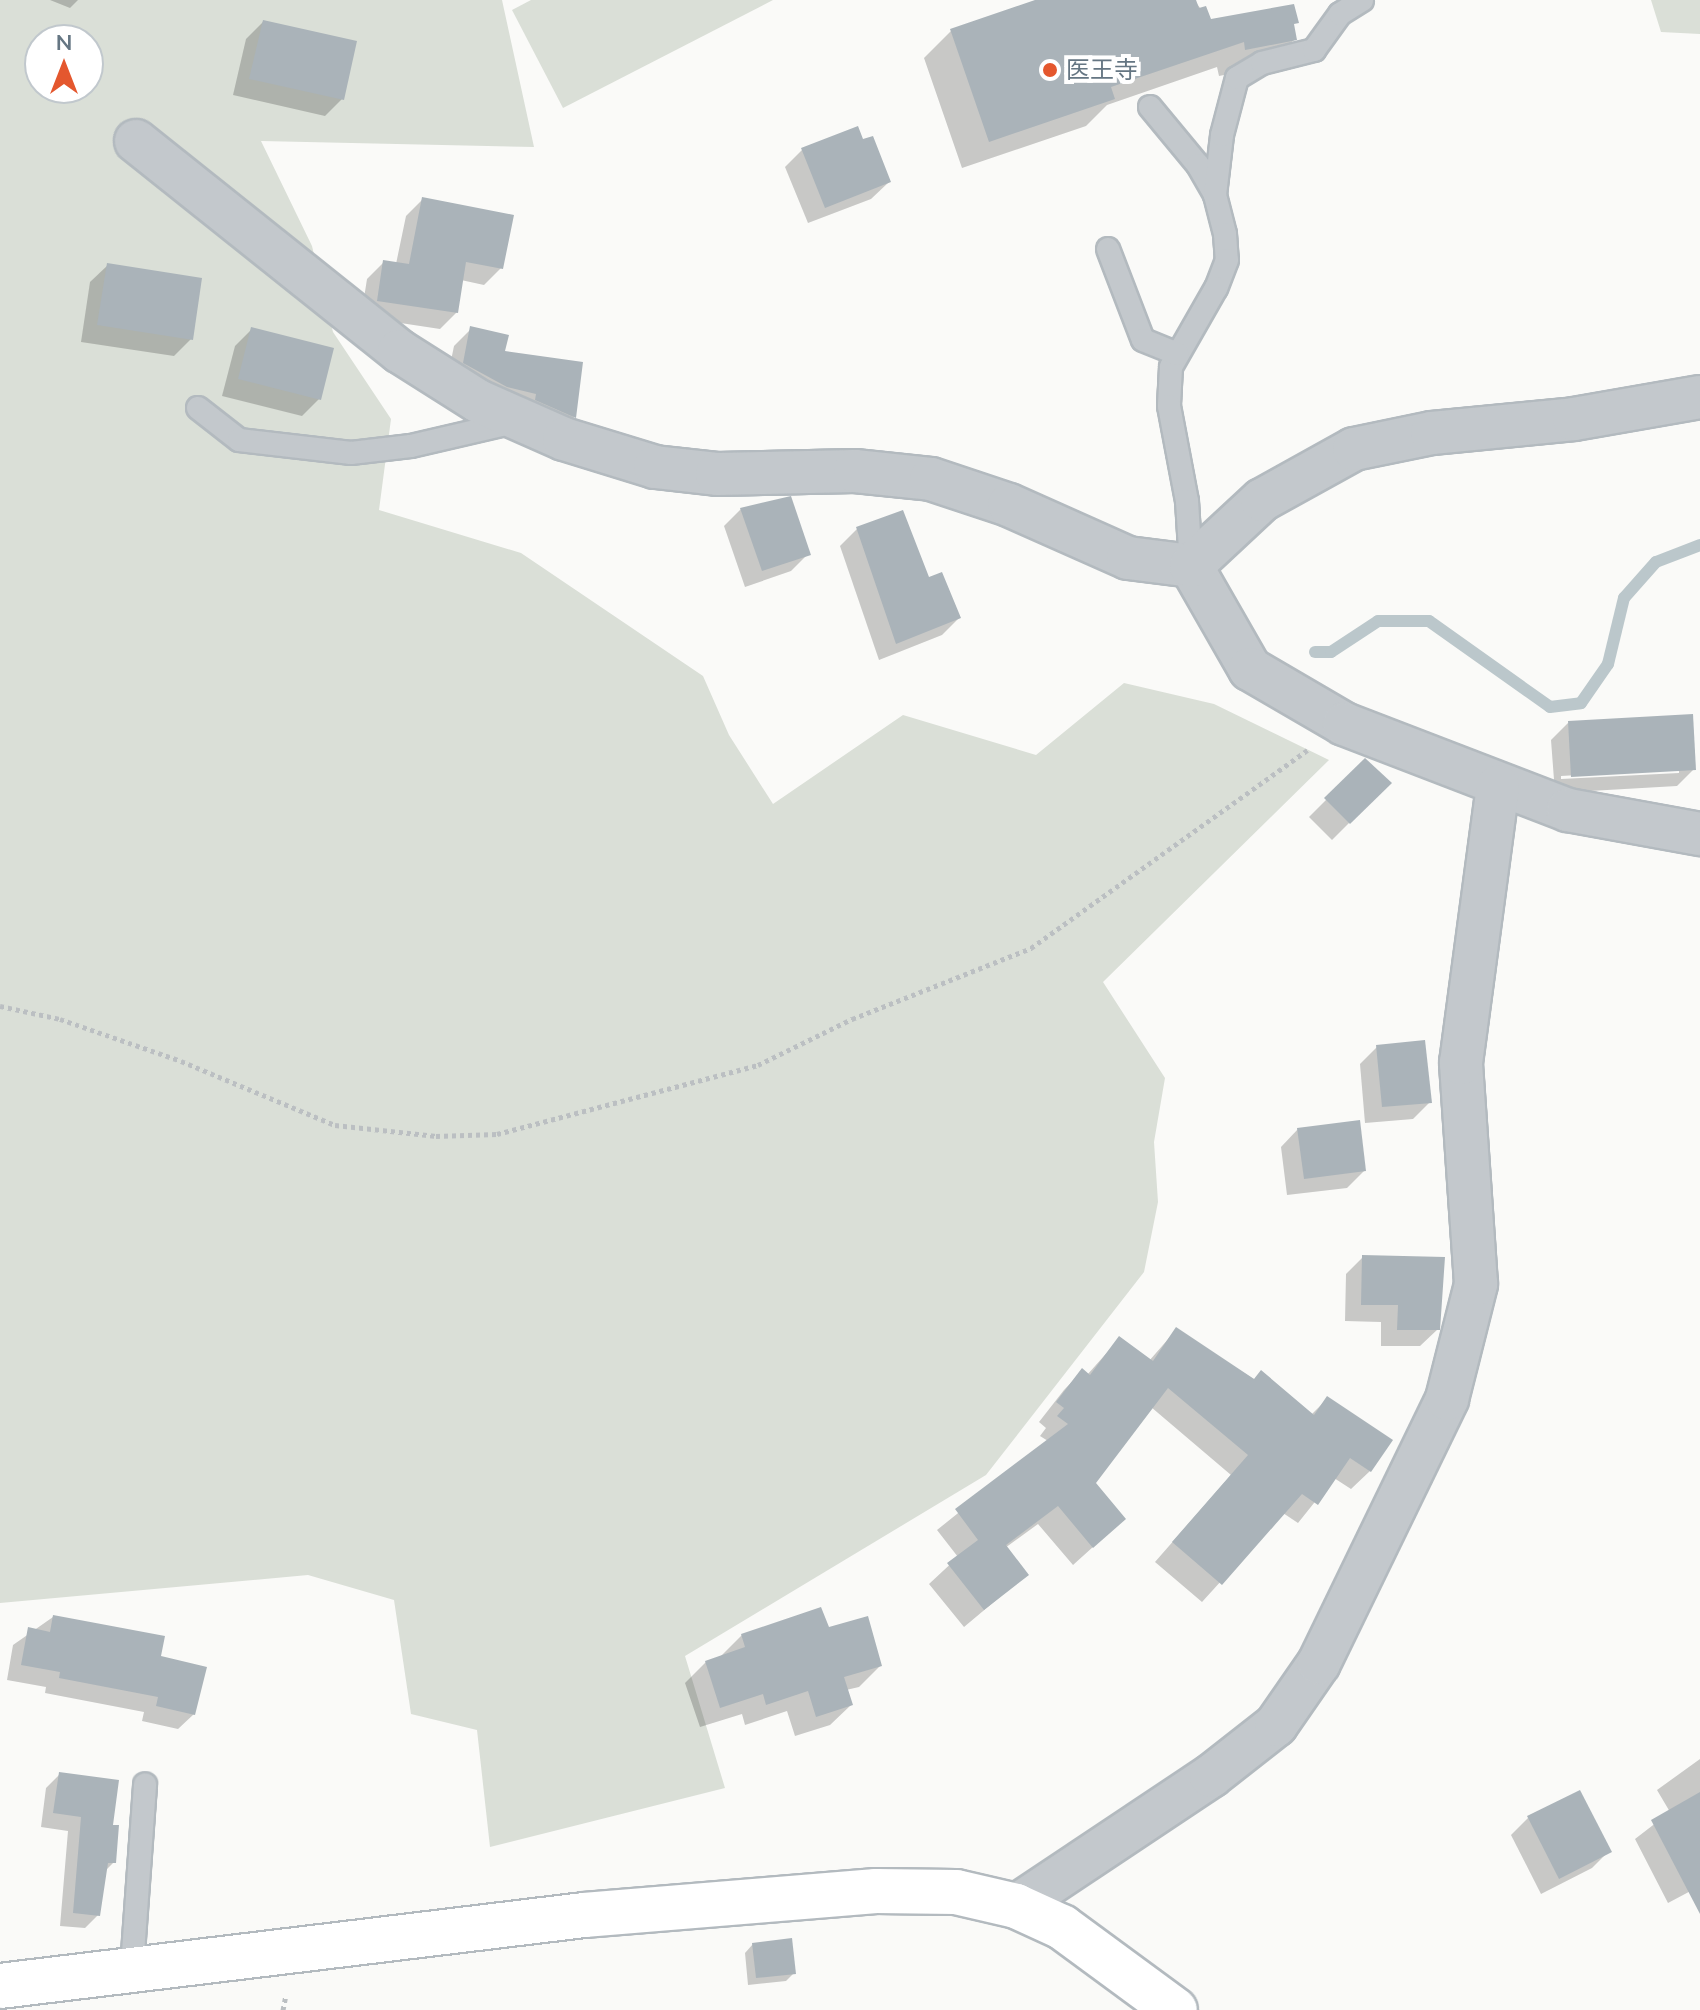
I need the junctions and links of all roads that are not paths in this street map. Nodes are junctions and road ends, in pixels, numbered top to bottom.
1 (1362, 0) edge
2 (1150, 107) dead end
3 (136, 141) dead end
4 (1215, 195) junction
5 (1108, 249) dead end
6 (1177, 354) junction
7 (1700, 397) edge
8 (198, 408) dead end
9 (521, 420) junction
10 (1191, 566) junction
11 (1498, 786) junction
12 (1700, 834) edge
13 (145, 1784) dead end
14 (1016, 1906) junction
15 (132, 1967) junction
16 (0, 1986) edge
17 (1175, 2010) edge

1 - 4 lane
2 - 4 lane
3 - 9 street
4 - 6 lane
5 - 6 lane
6 - 10 lane
7 - 10 street
8 - 9 lane
9 - 10 street
10 - 11 street
11 - 12 street
11 - 14 street
13 - 15 lane
14 - 15 street
14 - 17 street
15 - 16 street

